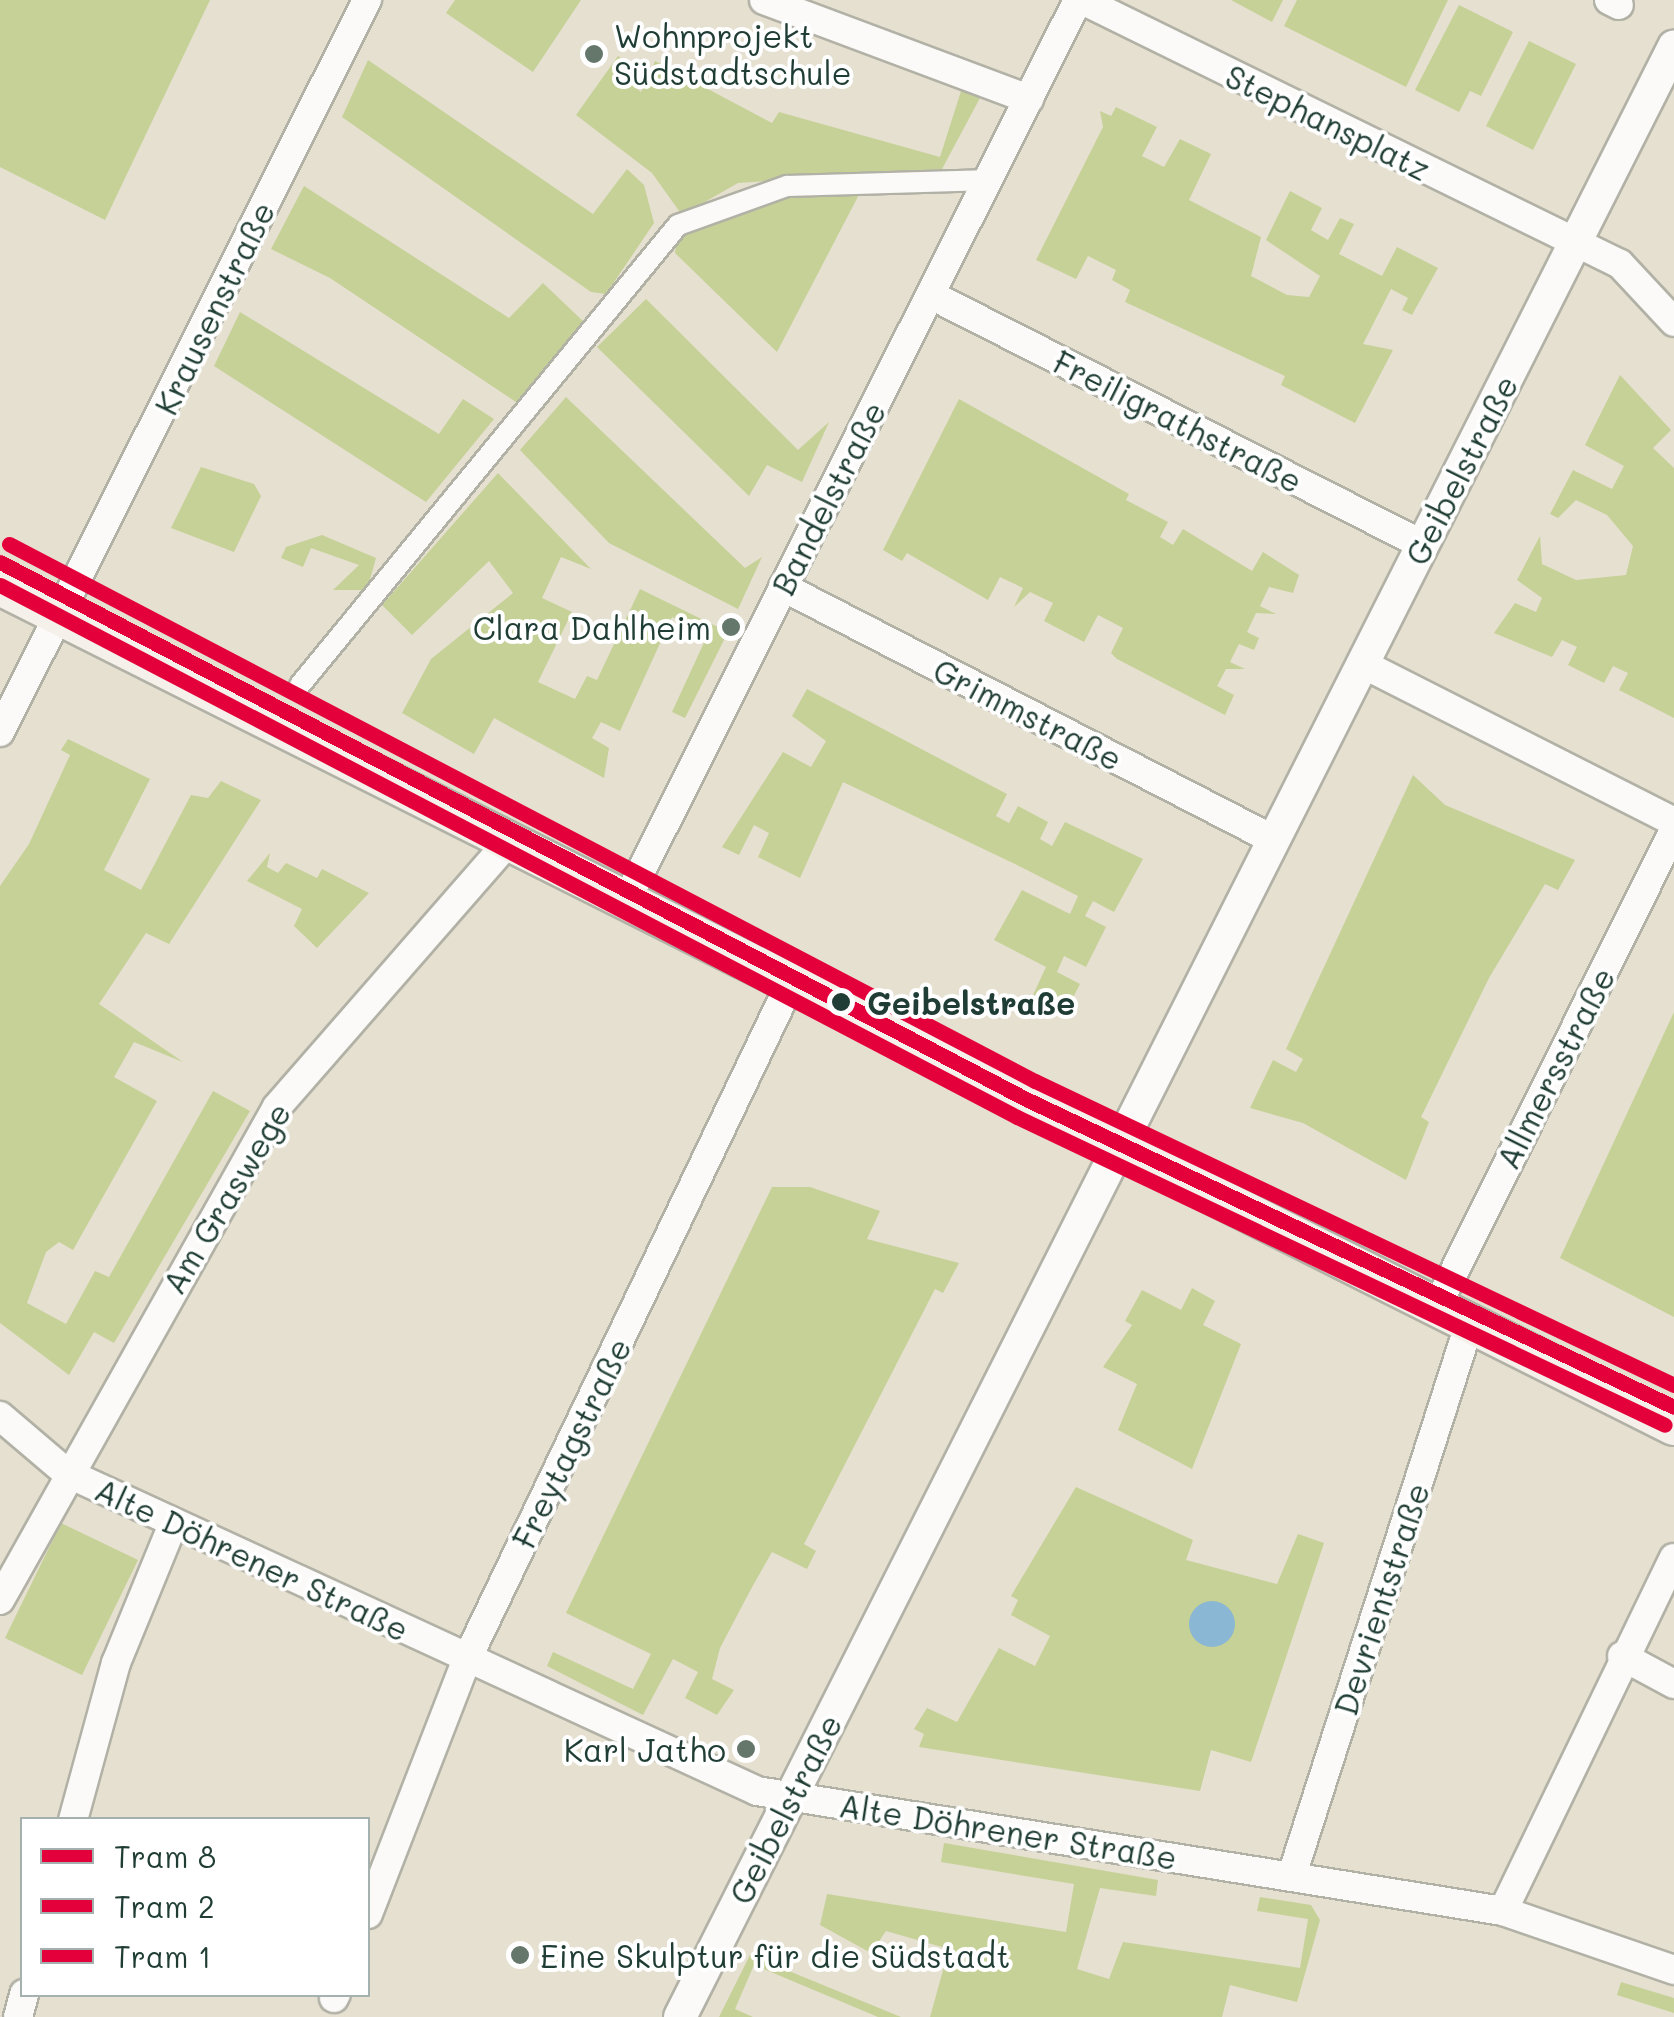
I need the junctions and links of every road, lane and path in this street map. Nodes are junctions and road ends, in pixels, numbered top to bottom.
1 (367, 0) edge
2 (764, 0) edge
3 (1080, 0) edge
4 (1674, 47) edge
5 (1029, 99) junction
6 (991, 180) junction
7 (1575, 243) junction
8 (933, 296) junction
9 (1674, 322) edge
10 (1423, 545) junction
11 (0, 586) edge
12 (783, 587) junction
13 (60, 616) junction
14 (1363, 664) junction
15 (300, 685) dead end
16 (0, 732) edge
17 (1674, 822) edge
18 (1674, 830) edge
19 (511, 839) junction
20 (1274, 840) junction
21 (628, 897) junction
22 (792, 980) junction
23 (1120, 1146) junction
24 (1453, 1314) junction
25 (0, 1416) edge
26 (1674, 1426) edge
27 (67, 1473) junction
28 (173, 1524) junction
29 (1674, 1558) edge
30 (0, 1600) edge
31 (1622, 1656) junction
32 (467, 1659) junction
33 (1674, 1684) edge
34 (790, 1798) junction
35 (74, 1817) edge
36 (1292, 1875) junction
37 (370, 1909) edge
38 (1503, 1911) junction
39 (1674, 1970) edge
40 (680, 2017) edge

1 - 13 street, Krausenstraße
2 - 5 street
3 - 5 street, Bandelstraße
3 - 7 street, Stephansplatz
4 - 7 street, Geibelstraße
5 - 6 street, Bandelstraße
6 - 8 street, Bandelstraße
6 - 15 street
7 - 9 street, Stephansplatz
7 - 10 street, Geibelstraße
8 - 10 street, Freiligrathstraße
8 - 12 street, Bandelstraße
10 - 14 street, Geibelstraße
11 - 13 main road
12 - 20 street, Grimmstraße
12 - 21 street, Bandelstraße
13 - 16 street, Krausenstraße
13 - 19 main road
14 - 17 street
14 - 20 street, Geibelstraße
18 - 24 street, Allmersstraße
19 - 21 main road
19 - 27 street, Am Graswege
20 - 23 street, Geibelstraße
21 - 22 main road
22 - 23 main road
22 - 32 street, Freytagstraße
23 - 24 main road
23 - 34 street, Geibelstraße
24 - 26 main road
24 - 36 street, Devrientstraße
25 - 27 street, Alte Döhrener Straße
27 - 28 street, Alte Döhrener Straße
27 - 30 street, Am Graswege
28 - 32 street, Alte Döhrener Straße
28 - 35 street
29 - 31 street
31 - 33 street
31 - 38 street
32 - 34 street, Alte Döhrener Straße
32 - 37 street, Freytagstraße
34 - 36 street, Alte Döhrener Straße
34 - 40 street, Geibelstraße
36 - 38 street, Alte Döhrener Straße
38 - 39 street, Alte Döhrener Straße

